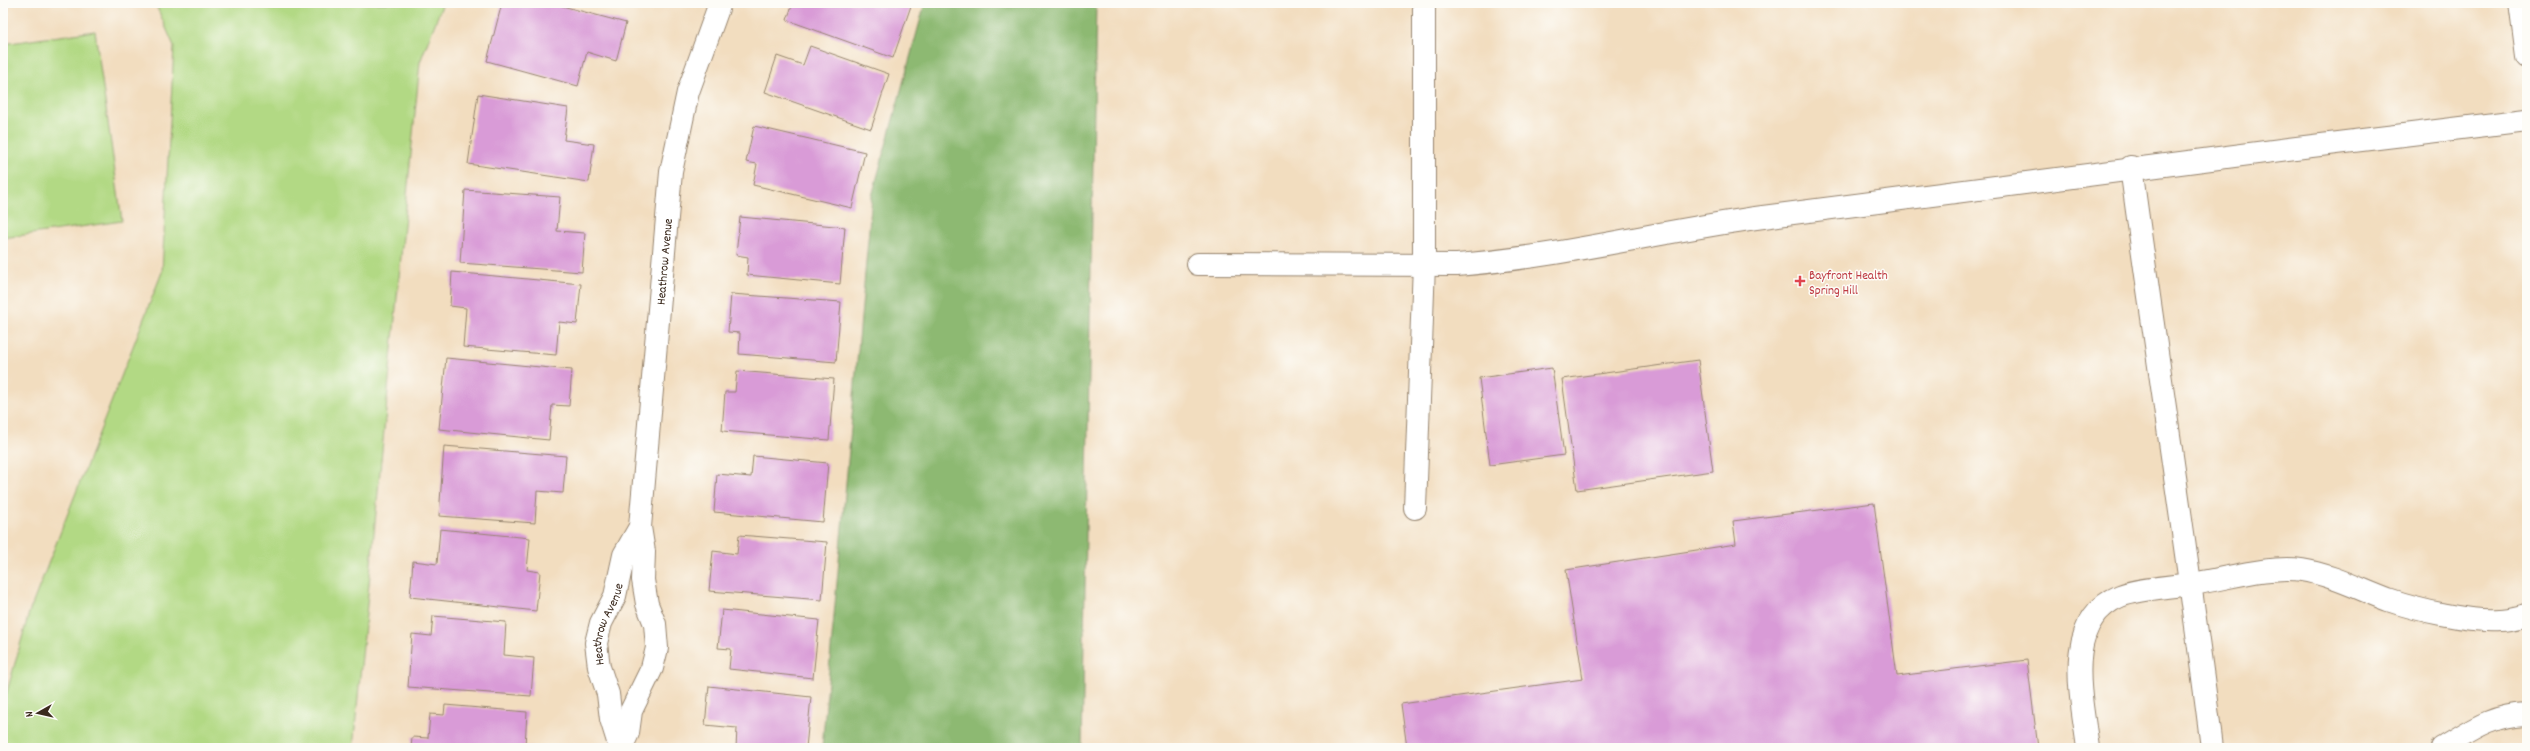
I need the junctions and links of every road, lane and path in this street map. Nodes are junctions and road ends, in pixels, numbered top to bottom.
1 (720, 3) edge
2 (1424, 3) edge
3 (2520, 3) edge
4 (2527, 57) edge
5 (2527, 120) edge
6 (2131, 167) junction
7 (1198, 264) dead end
8 (1424, 264) junction
9 (1415, 508) dead end
10 (640, 527) junction
11 (2191, 584) junction
12 (2527, 615) edge
13 (2527, 714) edge
14 (621, 748) edge
15 (2088, 748) edge
16 (2212, 748) edge
17 (2442, 748) edge

1 - 10 street, Heathrow Avenue
2 - 8 street
3 - 4 street
5 - 6 street
6 - 8 street
6 - 11 street
7 - 8 street
8 - 9 street
10 - 14 street, Heathrow Avenue
10 - 14 street, Heathrow Avenue
11 - 12 street
11 - 15 street
11 - 16 street
13 - 17 street

